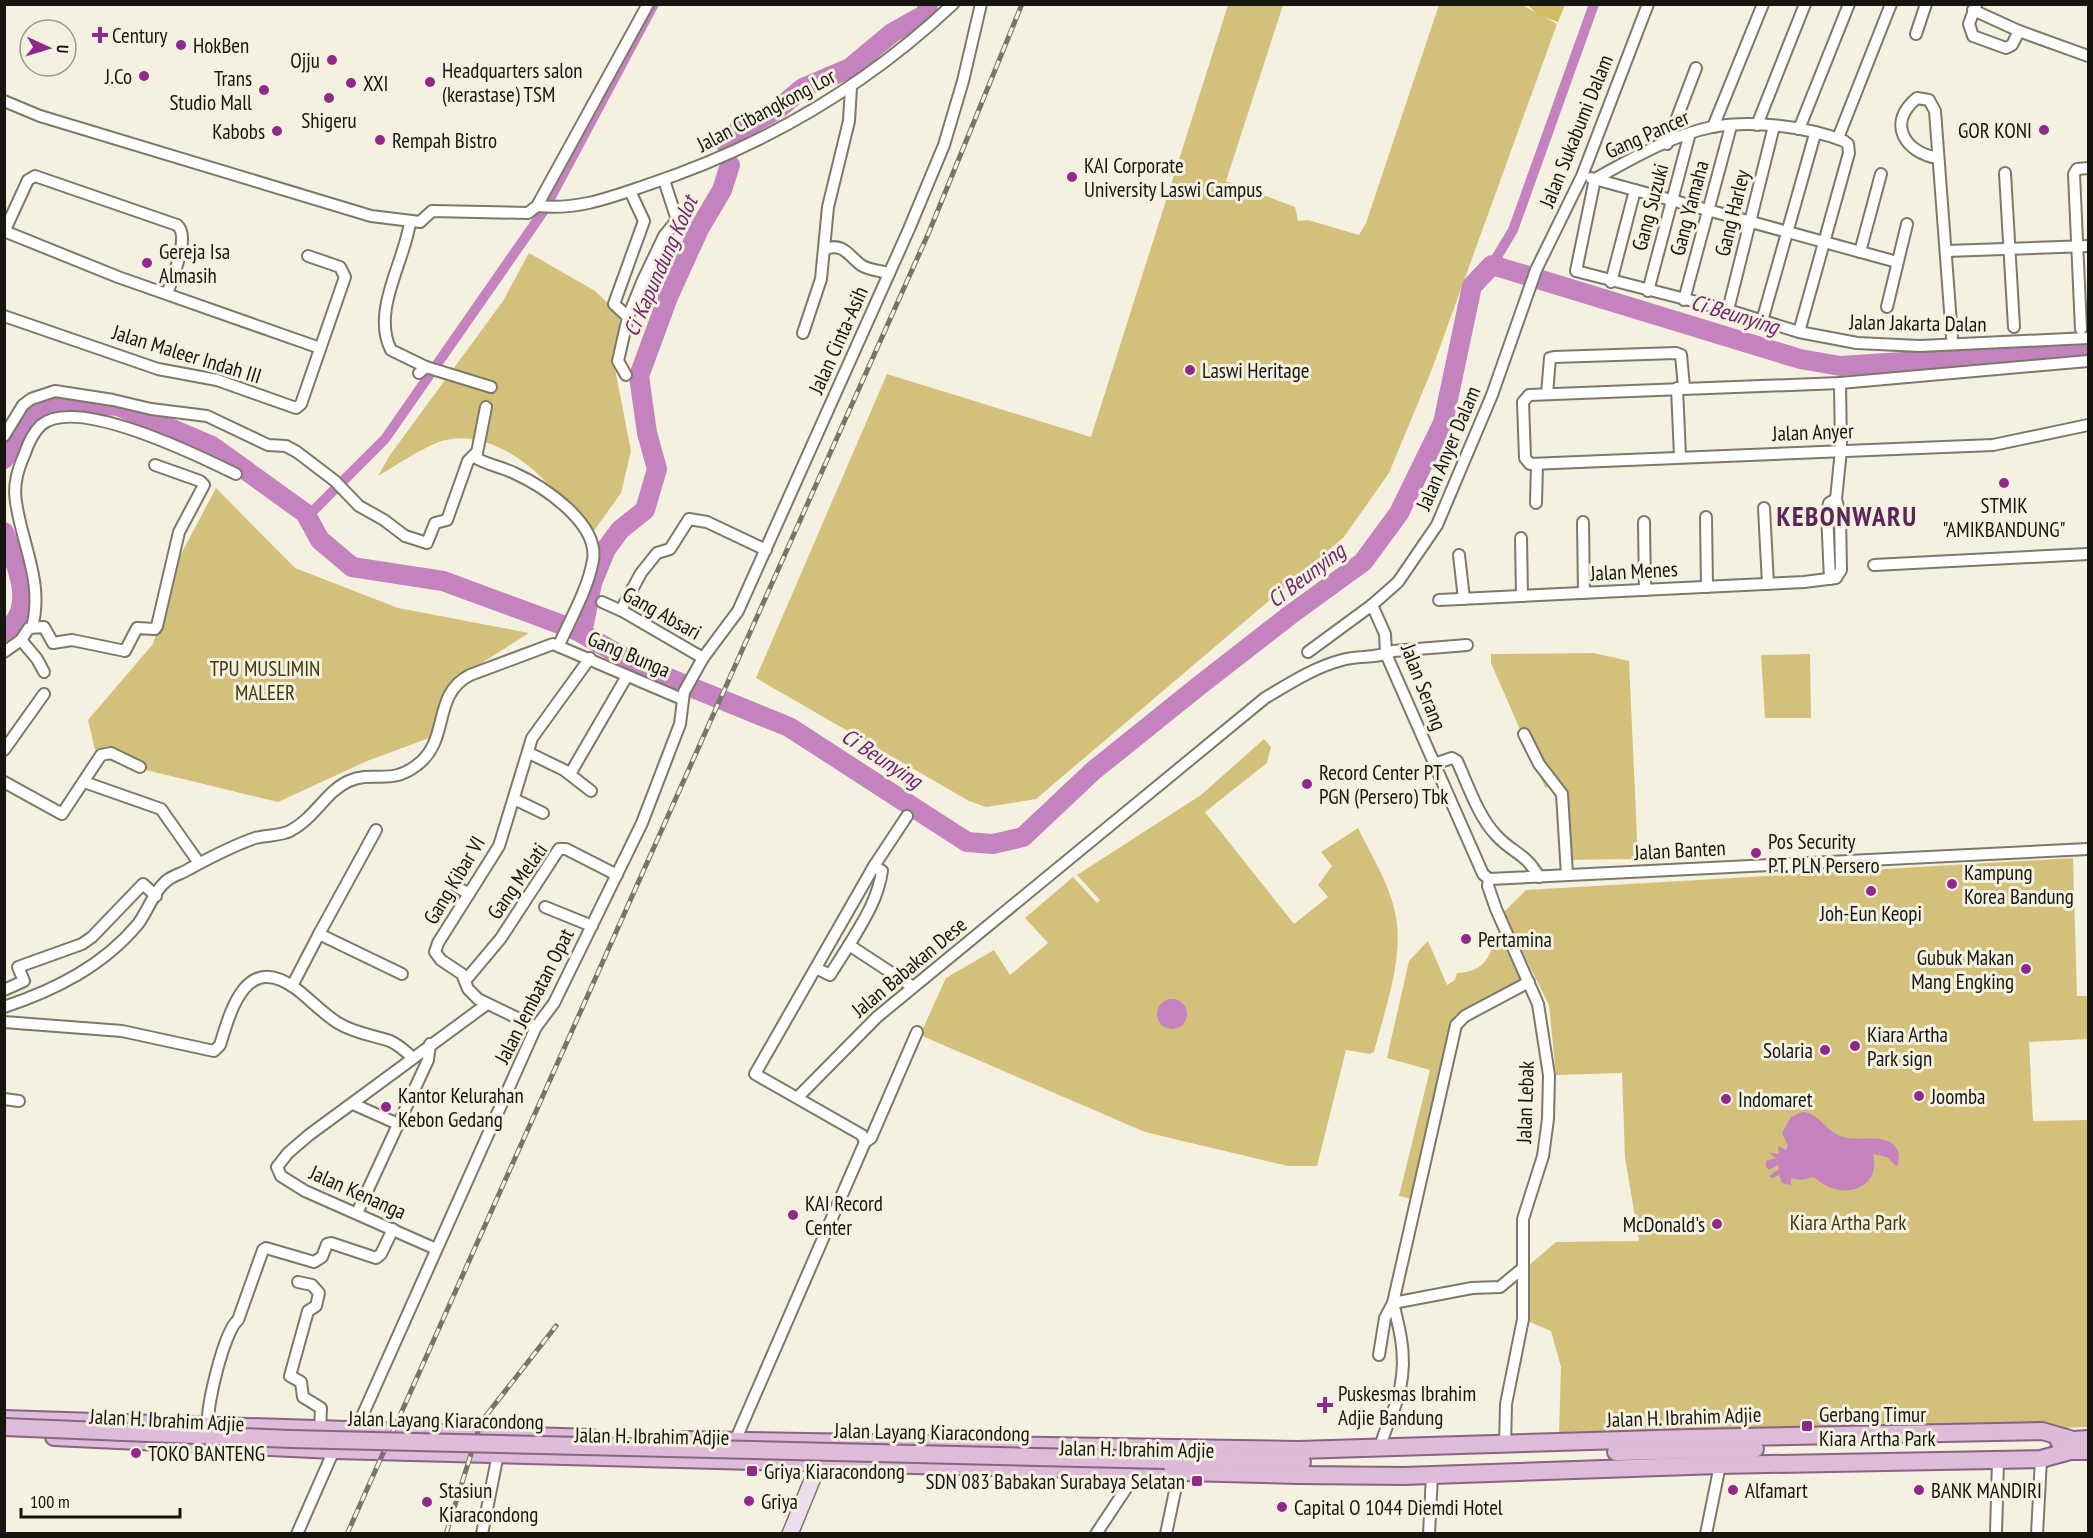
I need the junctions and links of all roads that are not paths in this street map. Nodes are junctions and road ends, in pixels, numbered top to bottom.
1 (648, 4) edge
2 (953, 4) edge
3 (981, 4) edge
4 (1648, 4) edge
5 (1763, 4) edge
6 (1805, 4) edge
7 (1849, 4) edge
8 (1891, 4) edge
9 (1926, 4) edge
10 (1975, 7) edge
11 (2019, 31) junction
12 (1916, 34) dead end
13 (2088, 56) edge
14 (1696, 68) dead end
15 (851, 87) junction
16 (4, 101) edge
17 (1731, 126) junction
18 (1757, 126) junction
19 (1774, 126) junction
20 (1713, 127) junction
21 (1799, 129) junction
22 (1690, 133) junction
23 (1815, 134) junction
24 (1838, 138) junction
25 (1666, 144) junction
26 (1938, 158) junction
27 (2088, 168) edge
28 (2005, 173) dead end
29 (1881, 174) dead end
30 (1582, 176) junction
31 (664, 180) junction
32 (1595, 180) junction
33 (1635, 190) junction
34 (630, 191) junction
35 (1672, 200) junction
36 (543, 207) junction
37 (1708, 210) junction
38 (1750, 221) junction
39 (410, 222) junction
40 (1907, 225) dead end
41 (5, 231) edge
42 (1788, 231) junction
43 (1825, 242) junction
44 (2077, 246) junction
45 (2088, 246) edge
46 (825, 249) junction
47 (2009, 249) junction
48 (1946, 251) junction
49 (1860, 252) junction
50 (308, 256) dead end
51 (1897, 262) junction
52 (889, 273) junction
53 (1611, 282) junction
54 (1529, 288) joint
55 (1648, 291) junction
56 (167, 294) junction
57 (1684, 300) junction
58 (1887, 307) dead end
59 (1728, 310) junction
60 (4, 316) edge
61 (628, 317) junction
62 (1762, 321) junction
63 (2014, 327) dead end
64 (1798, 332) junction
65 (803, 333) dead end
66 (2084, 334) edge
67 (1952, 337) dead end
68 (320, 348) junction
69 (2088, 362) edge
70 (624, 372) dead end
71 (1840, 383) junction
72 (491, 387) dead end
73 (1681, 387) junction
74 (1547, 394) junction
75 (486, 407) dead end
76 (2088, 425) edge
77 (4, 436) edge
78 (1841, 450) junction
79 (476, 453) junction
80 (1680, 456) junction
81 (1537, 464) junction
82 (155, 465) dead end
83 (236, 474) dead end
84 (1536, 503) dead end
85 (1764, 508) dead end
86 (1706, 517) dead end
87 (1583, 522) dead end
88 (1644, 522) dead end
89 (1521, 537) dead end
90 (765, 550) junction
91 (2088, 554) edge
92 (1459, 555) dead end
93 (1874, 565) dead end
94 (1768, 584) junction
95 (1707, 587) junction
96 (1645, 590) junction
97 (1584, 593) junction
98 (1522, 596) junction
99 (1464, 599) junction
100 (1439, 600) dead end
101 (602, 602) dead end
102 (1372, 605) junction
103 (621, 610) junction
104 (32, 627) junction
105 (21, 640) junction
106 (560, 643) junction
107 (1467, 645) dead end
108 (6, 646) edge
109 (1308, 652) dead end
110 (1386, 654) junction
111 (590, 658) junction
112 (703, 658) junction
113 (44, 672) dead end
114 (692, 675) joint
115 (627, 676) junction
116 (44, 694) dead end
117 (683, 696) junction
118 (1524, 734) dead end
119 (4, 750) edge
120 (529, 753) junction
121 (1434, 764) junction
122 (140, 767) dead end
123 (570, 774) junction
124 (4, 782) edge
125 (84, 782) junction
126 (591, 791) dead end
127 (514, 800) junction
128 (543, 813) dead end
129 (907, 816) dead end
130 (376, 830) dead end
131 (2088, 849) edge
132 (199, 863) junction
133 (874, 866) junction
134 (617, 875) junction
135 (1567, 875) junction
136 (1539, 877) junction
137 (1489, 879) junction
138 (457, 887) dead end
139 (470, 894) junction
140 (156, 896) junction
141 (545, 907) dead end
142 (592, 926) junction
143 (319, 934) junction
144 (849, 945) junction
145 (816, 968) junction
146 (402, 974) dead end
147 (465, 981) junction
148 (1529, 982) junction
149 (292, 986) junction
150 (913, 987) junction
151 (4, 990) edge
152 (487, 1004) junction
153 (4, 1007) edge
154 (4, 1022) edge
155 (536, 1027) junction
156 (917, 1032) dead end
157 (430, 1044) junction
158 (412, 1057) junction
159 (798, 1097) junction
160 (4, 1099) edge
161 (19, 1101) dead end
162 (353, 1104) junction
163 (398, 1124) junction
164 (865, 1142) junction
165 (357, 1213) junction
166 (393, 1229) junction
167 (436, 1249) junction
168 (1523, 1268) junction
169 (298, 1282) dead end
170 (1394, 1303) junction
171 (1379, 1355) dead end
172 (4, 1419) edge
173 (208, 1426) junction
174 (4, 1427) edge
175 (320, 1431) junction
176 (355, 1432) junction
177 (4, 1434) edge
178 (455, 1434) junction
179 (640, 1439) junction
180 (2088, 1439) edge
181 (735, 1441) junction
182 (819, 1442) junction
183 (1691, 1444) junction
184 (2070, 1445) junction
185 (1505, 1446) junction
186 (1217, 1449) junction
187 (1380, 1449) junction
188 (334, 1450) junction
189 (2088, 1450) edge
190 (454, 1453) junction
191 (498, 1454) junction
192 (1721, 1457) junction
193 (639, 1458) junction
194 (1759, 1460) junction
195 (1998, 1460) junction
196 (2041, 1460) junction
197 (1299, 1462) junction
198 (1338, 1462) junction
199 (819, 1463) junction
200 (1173, 1464) junction
201 (1137, 1472) junction
202 (1215, 1472) joint
203 (1432, 1475) junction
204 (297, 1533) edge
205 (482, 1533) edge
206 (790, 1533) edge
207 (1096, 1533) edge
208 (1166, 1533) edge
209 (1429, 1533) edge
210 (1706, 1533) edge
211 (1996, 1533) edge
212 (2037, 1533) edge

1 - 36 street
2 - 15 street, Jalan Cibangkong Lor
3 - 52 street, Jalan Cinta-Asih
4 - 30 street, Jalan Sukabumi Dalam
5 - 20 street
6 - 18 street
7 - 21 street
8 - 24 street
9 - 12 street
10 - 11 street
10 - 11 street
11 - 13 street
14 - 25 street
15 - 31 street, Jalan Cibangkong Lor
15 - 46 street
16 - 39 street
17 - 18 street, Gang Pancer
17 - 20 street, Gang Pancer
17 - 37 street, Gang Yamaha
18 - 19 street, Gang Pancer
19 - 21 street, Gang Pancer
19 - 38 street, Gang Harley
20 - 22 street, Gang Pancer
21 - 23 street, Gang Pancer
22 - 25 street, Gang Pancer
22 - 35 street, Gang Suzuki
23 - 24 street, Gang Pancer
23 - 42 street
24 - 43 street
25 - 32 street, Gang Pancer
26 - 26 street
26 - 48 street
27 - 44 street
28 - 47 street
29 - 49 street
30 - 32 street
30 - 54 street, Jalan Sukabumi Dalam
31 - 34 street, Jalan Cibangkong Lor
31 - 61 street
32 - 33 street
32 - 53 street, Jalan Jakarta Dalan
33 - 35 street
33 - 53 street
34 - 36 street, Jalan Cibangkong Lor
34 - 61 street
35 - 37 street
35 - 55 street, Gang Suzuki
36 - 39 street, Jalan Cibangkong Lor
37 - 38 street
37 - 57 street, Gang Yamaha
38 - 42 street
38 - 59 street, Gang Harley
39 - 72 street
40 - 51 street
41 - 56 street
41 - 56 street
42 - 43 street
42 - 62 street
43 - 49 street
43 - 64 street
44 - 45 street
44 - 47 street
44 - 66 street
46 - 52 street
46 - 65 street
47 - 48 street
47 - 63 street
48 - 67 street
49 - 51 street
50 - 68 street
51 - 58 street
52 - 90 street, Jalan Cinta-Asih
53 - 55 street, Jalan Jakarta Dalan
54 - 102 street, Jalan Anyer Dalam
55 - 57 street, Jalan Jakarta Dalan
56 - 68 street
57 - 59 street, Jalan Jakarta Dalan
59 - 62 street, Jalan Jakarta Dalan
60 - 68 street, Jalan Maleer Indah III
61 - 70 street
62 - 64 street, Jalan Jakarta Dalan
64 - 66 street, Jalan Jakarta Dalan
69 - 71 street
71 - 73 street
71 - 78 street, Jalan Menes
73 - 74 street
73 - 74 street
73 - 80 street
74 - 81 street
75 - 79 street
76 - 78 street, Jalan Anyer
77 - 79 street
78 - 80 street, Jalan Anyer
78 - 94 street, Jalan Menes
79 - 106 street
80 - 81 street, Jalan Anyer
81 - 84 street
82 - 104 street
83 - 104 street
85 - 94 street
86 - 95 street
87 - 97 street
88 - 96 street
89 - 98 street
90 - 103 street
90 - 112 street, Jalan Cinta-Asih
91 - 93 street
92 - 99 street
94 - 95 street, Jalan Menes
95 - 96 street, Jalan Menes
96 - 97 street, Jalan Menes
97 - 98 street, Jalan Menes
98 - 99 street, Jalan Menes
99 - 100 street, Jalan Menes
101 - 103 street, Gang Absari
102 - 109 street, Jalan Anyer Dalam
102 - 110 street, Jalan Serang
103 - 112 street, Gang Absari
104 - 105 street
105 - 108 street
105 - 113 street
106 - 111 street, Gang Bunga
106 - 132 street
107 - 110 street, Jalan Babakan Dese
110 - 121 street, Jalan Serang
110 - 150 street, Jalan Babakan Dese
111 - 115 street, Gang Bunga
111 - 120 street, Gang Kibar VI
112 - 114 street, Jalan Cinta-Asih
114 - 117 street, Jalan Jembatan Opat
115 - 117 street, Gang Bunga
115 - 123 street
116 - 119 street
117 - 134 street, Jalan Jembatan Opat
118 - 135 street
120 - 123 street
120 - 127 street, Gang Kibar VI
121 - 136 street
121 - 137 street, Jalan Serang
122 - 125 street
123 - 126 street
124 - 125 street
125 - 132 street
127 - 128 street
127 - 139 street, Gang Kibar VI
129 - 133 street
130 - 143 street
131 - 135 street, Jalan Banten
132 - 140 street
133 - 144 street
133 - 145 street
134 - 142 street, Jalan Jembatan Opat
134 - 147 street, Gang Melati
135 - 136 street, Jalan Banten
136 - 137 street, Jalan Banten
137 - 148 street, Jalan Lebak
138 - 139 street
139 - 147 street, Gang Kibar VI
140 - 151 street
140 - 153 street
141 - 142 street
142 - 155 street, Jalan Jembatan Opat
143 - 146 street
143 - 149 street
144 - 145 street
144 - 150 street
145 - 159 street
147 - 152 street
148 - 168 street, Jalan Lebak
148 - 170 street
149 - 154 street
149 - 158 street
150 - 159 street, Jalan Babakan Dese
152 - 155 street
152 - 157 street
155 - 167 street, Jalan Jembatan Opat
156 - 164 street
157 - 158 street
157 - 163 street
158 - 162 street
159 - 164 street
160 - 161 street
162 - 163 street
162 - 165 street, Jalan Kenanga
163 - 165 street
164 - 181 street
165 - 166 street, Jalan Kenanga
166 - 167 street, Jalan Kenanga
166 - 173 street
167 - 176 street, Jalan Jembatan Opat
168 - 170 street
168 - 185 street, Jalan Lebak
169 - 175 street
170 - 171 street
170 - 187 street
172 - 173 main road, Jalan H. Ibrahim Adjie
173 - 175 main road, Jalan H. Ibrahim Adjie
174 - 200 main road, Jalan Layang Kiaracondong, bridge
175 - 176 main road, Jalan H. Ibrahim Adjie
176 - 178 main road, Jalan H. Ibrahim Adjie
177 - 188 main road, Jalan H. Ibrahim Adjie
178 - 179 main road, Jalan H. Ibrahim Adjie
178 - 190 main road
179 - 181 main road, Jalan H. Ibrahim Adjie
179 - 193 main road
180 - 184 main road, Jalan H. Ibrahim Adjie
181 - 182 main road, Jalan H. Ibrahim Adjie
182 - 186 main road, Jalan H. Ibrahim Adjie
182 - 199 street
183 - 184 main road, Jalan H. Ibrahim Adjie
183 - 185 main road, Jalan H. Ibrahim Adjie
183 - 192 main road, Jalan H. Ibrahim Adjie
183 - 198 main road, Jalan H. Ibrahim Adjie
184 - 189 main road, Jalan H. Ibrahim Adjie
184 - 192 main road, Jalan H. Ibrahim Adjie
184 - 194 main road, Jalan H. Ibrahim Adjie
184 - 196 main road, Jalan H. Ibrahim Adjie
185 - 187 main road, Jalan H. Ibrahim Adjie
186 - 197 main road, Jalan H. Ibrahim Adjie
186 - 200 main road, Jalan Layang Kiaracondong
187 - 197 main road, Jalan H. Ibrahim Adjie
188 - 190 main road, Jalan H. Ibrahim Adjie
188 - 204 street
190 - 191 main road, Jalan H. Ibrahim Adjie
191 - 193 main road, Jalan H. Ibrahim Adjie
191 - 205 street
192 - 194 main road, Jalan H. Ibrahim Adjie
192 - 198 main road, Jalan H. Ibrahim Adjie
192 - 203 main road, Jalan H. Ibrahim Adjie
192 - 210 street
193 - 199 main road, Jalan H. Ibrahim Adjie
194 - 195 main road, Jalan H. Ibrahim Adjie
195 - 196 main road, Jalan H. Ibrahim Adjie
195 - 211 street
196 - 212 street
197 - 198 main road, Jalan H. Ibrahim Adjie
197 - 200 main road
197 - 202 main road, Jalan H. Ibrahim Adjie
197 - 203 main road, Jalan H. Ibrahim Adjie
199 - 201 main road, Jalan H. Ibrahim Adjie
199 - 206 street
200 - 201 main road, Jalan H. Ibrahim Adjie
200 - 202 main road, Jalan Layang Kiaracondong
200 - 208 street
201 - 207 street
203 - 209 street

